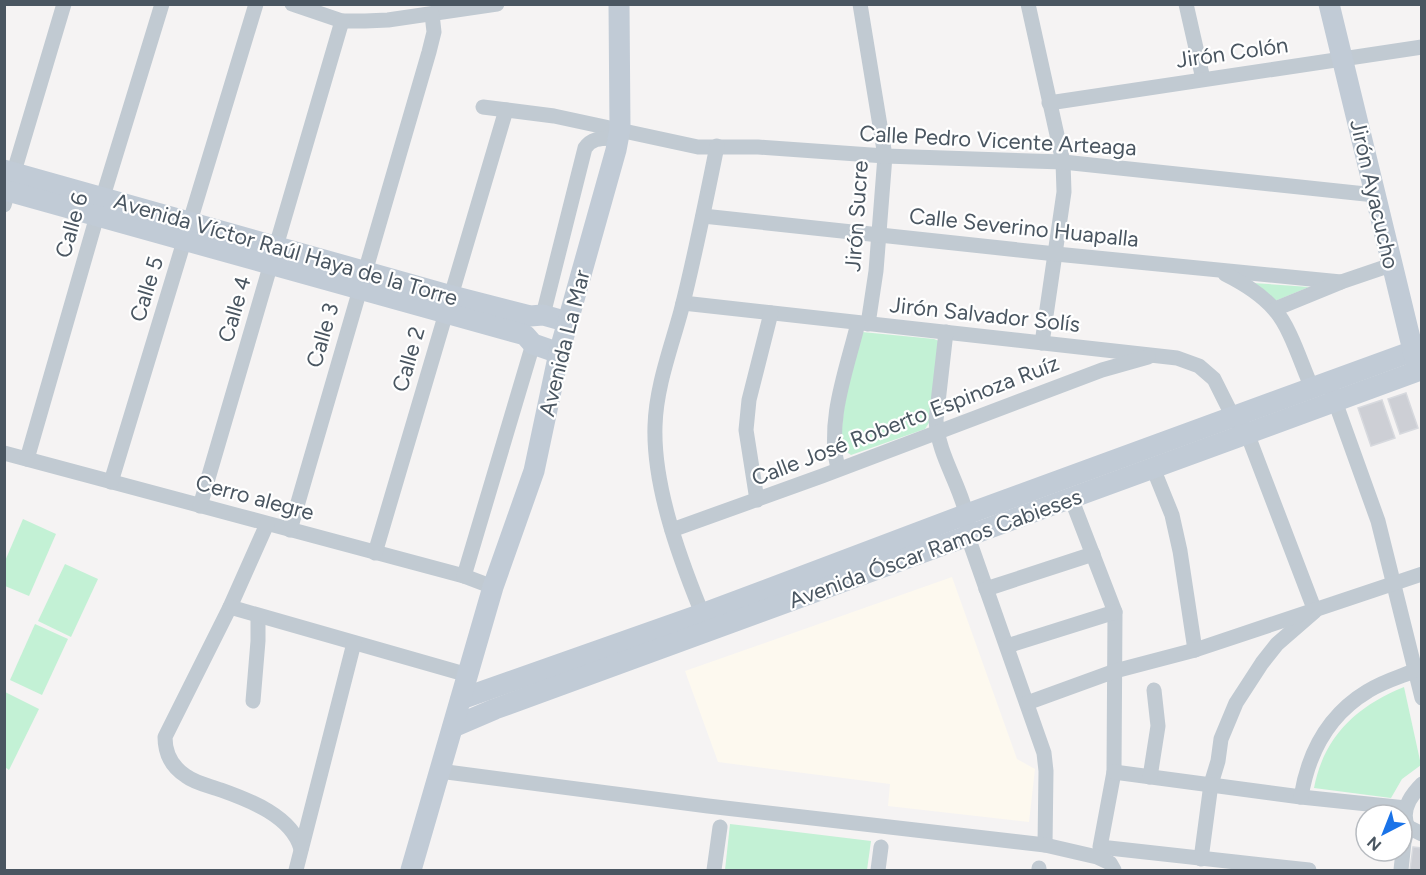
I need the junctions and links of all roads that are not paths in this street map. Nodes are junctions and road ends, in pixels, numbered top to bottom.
1 (64, 4) edge
2 (162, 4) edge
3 (256, 4) edge
4 (292, 4) edge
5 (497, 4) edge
6 (618, 4) edge
7 (860, 4) edge
8 (1028, 4) edge
9 (1186, 4) edge
10 (1329, 4) edge
11 (432, 14) junction
12 (342, 21) junction
13 (1422, 46) edge
14 (1343, 60) junction
15 (1203, 79) junction
16 (1049, 103) junction
17 (483, 107) dead end
18 (506, 110) junction
19 (619, 134) junction
20 (717, 146) junction
21 (885, 156) junction
22 (1064, 162) junction
23 (7, 186) edge
24 (1375, 195) junction
25 (100, 207) junction
26 (702, 216) junction
27 (187, 231) junction
28 (879, 234) junction
29 (1056, 254) junction
30 (273, 255) junction
31 (1391, 265) junction
32 (1217, 270) junction
33 (361, 280) junction
34 (1341, 282) junction
35 (683, 303) junction
36 (448, 304) junction
37 (1275, 309) junction
38 (771, 313) junction
39 (543, 315) junction
40 (568, 322) junction
41 (863, 323) junction
42 (946, 332) junction
43 (1042, 343) junction
44 (533, 344) junction
45 (559, 353) junction
46 (1154, 355) junction
47 (1417, 368) edge
48 (1325, 390) junction
49 (1240, 425) junction
50 (937, 433) junction
51 (4, 453) edge
52 (27, 459) junction
53 (1153, 468) junction
54 (838, 469) junction
55 (111, 482) junction
56 (1071, 498) junction
57 (757, 500) junction
58 (200, 506) junction
59 (967, 514) junction
60 (267, 524) junction
61 (290, 530) junction
62 (672, 530) junction
63 (968, 537) junction
64 (375, 553) junction
65 (1093, 554) junction
66 (1422, 574) edge
67 (464, 576) junction
68 (1392, 583) junction
69 (493, 586) junction
70 (986, 589) junction
71 (230, 607) junction
72 (1315, 610) junction
73 (1115, 612) junction
74 (258, 616) junction
75 (706, 622) junction
76 (354, 643) junction
77 (1007, 646) junction
78 (1195, 650) junction
79 (1115, 671) junction
80 (1414, 671) junction
81 (468, 675) junction
82 (1154, 690) dead end
83 (1422, 698) edge
84 (461, 699) junction
85 (253, 701) dead end
86 (1027, 703) junction
87 (453, 726) junction
88 (439, 771) junction
89 (1114, 772) junction
90 (1150, 777) junction
91 (1210, 784) junction
92 (1422, 784) edge
93 (1301, 797) junction
94 (1358, 803) edge
95 (1408, 803) edge
96 (720, 827) dead end
97 (1415, 831) edge
98 (1045, 845) junction
99 (881, 847) dead end
100 (301, 849) junction
101 (1201, 859) junction
102 (296, 870) edge
103 (411, 870) edge
104 (714, 870) edge
105 (878, 870) edge
106 (1114, 870) edge
107 (1309, 870) edge
108 (1401, 870) edge

1 - 23 street
2 - 25 street, Calle 6
3 - 27 street, Calle 5
4 - 12 street
5 - 11 street
6 - 19 street, Avenida La Mar
7 - 21 street, Jirón Sucre
8 - 16 street
9 - 15 street
10 - 14 street, Jirón Ayacucho
11 - 12 street
11 - 33 street, Calle 3
12 - 30 street, Calle 4
13 - 14 street, Jirón Colón
14 - 15 street, Jirón Colón
14 - 24 street, Jirón Ayacucho
15 - 16 street, Jirón Colón
16 - 22 street
17 - 18 street, Calle Pedro Vicente Arteaga
18 - 19 street, Calle Pedro Vicente Arteaga
18 - 36 street, Calle 2
19 - 20 street, Calle Pedro Vicente Arteaga
19 - 39 street
19 - 40 street, Avenida La Mar
20 - 21 street, Calle Pedro Vicente Arteaga
20 - 26 street
21 - 22 street, Calle Pedro Vicente Arteaga
21 - 28 street, Jirón Sucre
22 - 24 street, Calle Pedro Vicente Arteaga
22 - 29 street
23 - 25 street, Avenida Víctor Raúl Haya de la Torre
24 - 31 street, Jirón Ayacucho
25 - 27 street, Avenida Víctor Raúl Haya de la Torre
25 - 52 street, Calle 6
26 - 28 street, Calle Severino Huapalla
26 - 35 street
27 - 30 street, Avenida Víctor Raúl Haya de la Torre
27 - 55 street, Calle 5
28 - 29 street, Calle Severino Huapalla
28 - 41 street, Jirón Sucre
29 - 32 street, Calle Severino Huapalla
29 - 43 street
30 - 33 street, Avenida Víctor Raúl Haya de la Torre
30 - 58 street, Calle 4
31 - 34 street
31 - 47 street, Jirón Ayacucho
32 - 34 street, Calle Severino Huapalla
32 - 37 street
33 - 36 street, Avenida Víctor Raúl Haya de la Torre
33 - 61 street, Calle 3
34 - 37 street
35 - 38 street, Jirón Salvador Solís
35 - 62 street
36 - 39 street, Avenida Víctor Raúl Haya de la Torre
36 - 44 street, Avenida Víctor Raúl Haya de la Torre
36 - 64 street, Calle 2
37 - 48 street
38 - 41 street, Jirón Salvador Solís
38 - 57 street
39 - 40 street, Avenida Víctor Raúl Haya de la Torre
40 - 45 street, Avenida La Mar
41 - 42 street, Jirón Salvador Solís
41 - 54 street, Jirón Sucre
42 - 43 street, Jirón Salvador Solís
42 - 50 street
43 - 46 street, Jirón Salvador Solís
44 - 45 street, Avenida Víctor Raúl Haya de la Torre
44 - 67 street
45 - 69 street, Avenida La Mar
46 - 49 street, Jirón Salvador Solís
46 - 50 street, Calle José Roberto Espinoza Ruíz
47 - 48 street, Avenida Óscar Ramos Cabieses
48 - 49 street, Avenida Óscar Ramos Cabieses
48 - 68 street
49 - 53 street, Avenida Óscar Ramos Cabieses
49 - 59 street, Avenida Óscar Ramos Cabieses
49 - 72 street, Jirón Salvador Solís
50 - 54 street, Calle José Roberto Espinoza Ruíz
50 - 59 street
51 - 52 street, Cerro alegre
52 - 55 street, Cerro alegre
53 - 56 street, Avenida Óscar Ramos Cabieses
53 - 78 street
54 - 57 street, Calle José Roberto Espinoza Ruíz
55 - 58 street, Cerro alegre
56 - 63 street, Avenida Óscar Ramos Cabieses
56 - 65 street
57 - 62 street, Calle José Roberto Espinoza Ruíz
58 - 60 street, Cerro alegre
59 - 63 street
59 - 75 street, Avenida Óscar Ramos Cabieses
60 - 61 street, Cerro alegre
60 - 71 street
61 - 64 street, Cerro alegre
62 - 75 street
63 - 70 street
63 - 75 street, Avenida Óscar Ramos Cabieses
64 - 67 street, Cerro alegre
65 - 70 street
65 - 73 street
66 - 68 street
67 - 69 street, Cerro alegre
68 - 72 street
68 - 80 street
69 - 81 street, Avenida La Mar
70 - 77 street
71 - 74 street
71 - 100 street
72 - 78 street
72 - 91 street
73 - 77 street
73 - 79 street
74 - 76 street
74 - 85 street
75 - 84 street, Avenida Óscar Ramos Cabieses
75 - 87 street, Avenida Óscar Ramos Cabieses
76 - 81 street
76 - 100 street
77 - 86 street
78 - 79 street
79 - 86 street
79 - 89 street
80 - 83 street
80 - 93 street
81 - 84 street, Avenida La Mar
82 - 90 street
84 - 87 street, Avenida La Mar
86 - 98 street
87 - 88 street, Avenida La Mar
88 - 98 street
88 - 103 street, Avenida La Mar
89 - 90 street
89 - 101 street
90 - 91 street
91 - 93 street
91 - 101 street
92 - 95 street
93 - 94 street
96 - 104 street
97 - 108 street
98 - 106 street
99 - 105 street
100 - 102 street
101 - 107 street

